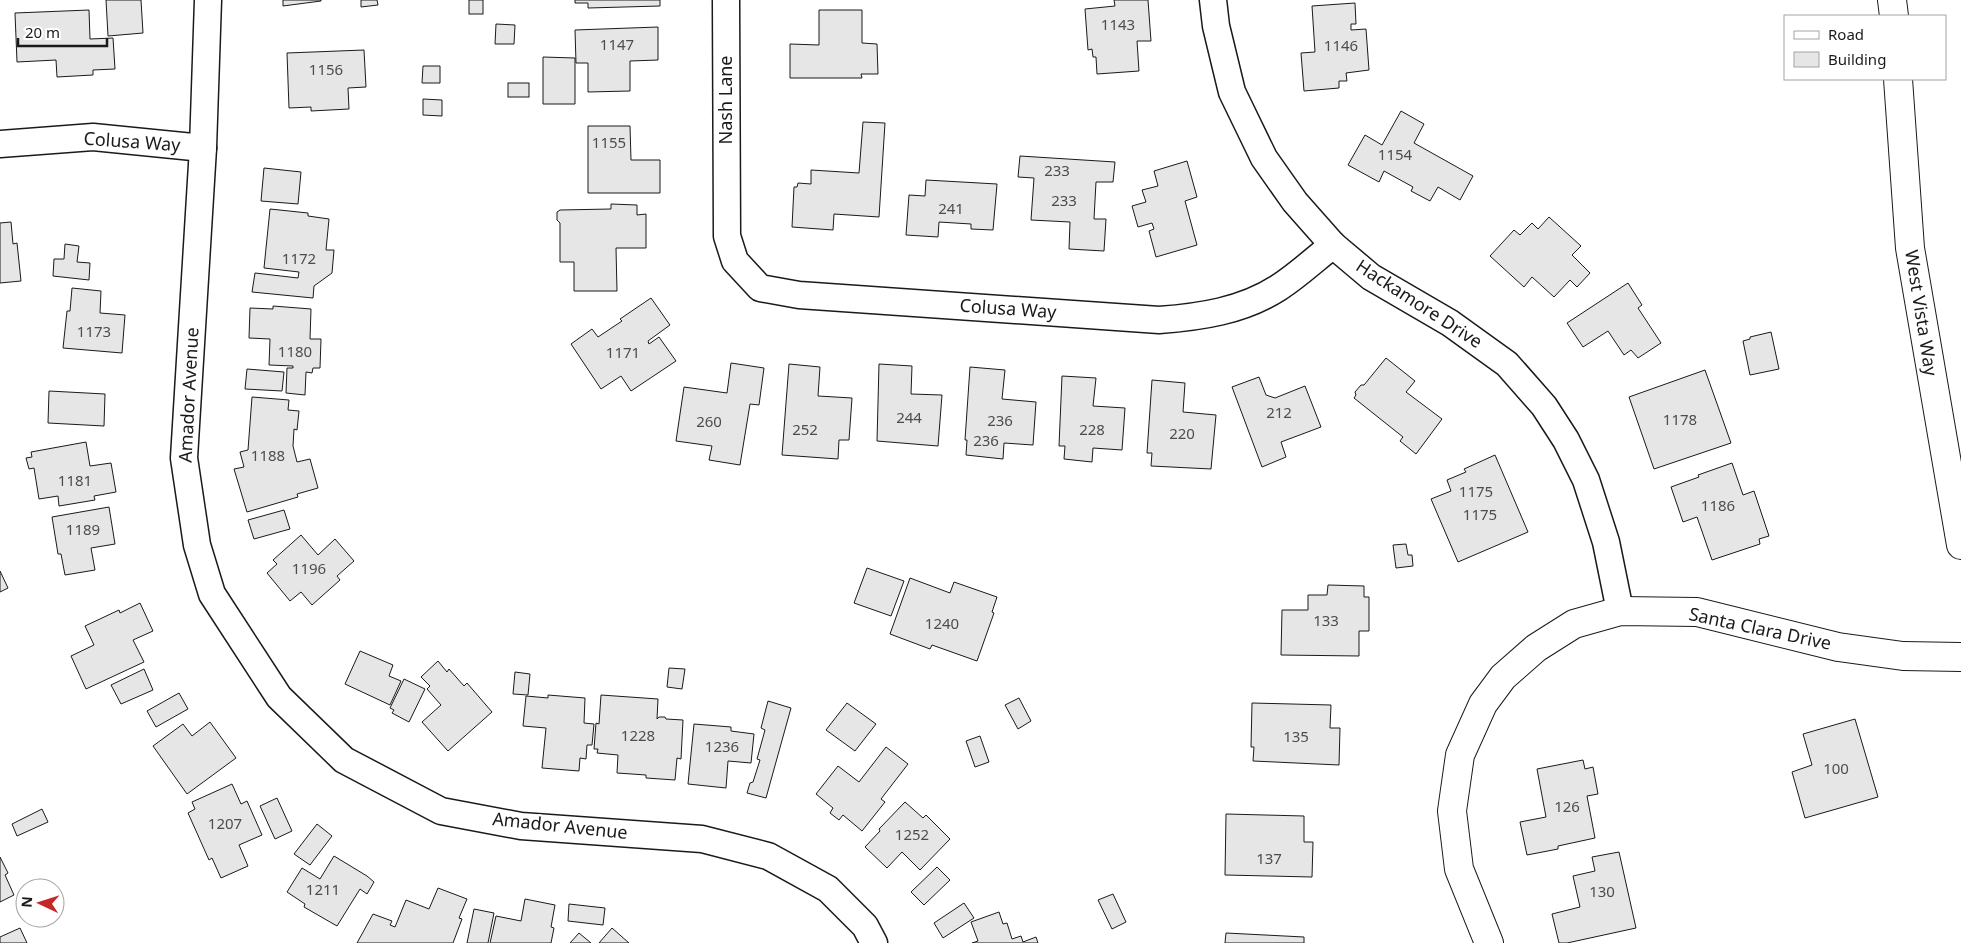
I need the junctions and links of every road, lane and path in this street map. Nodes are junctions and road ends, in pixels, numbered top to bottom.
1 (208, 0) edge
2 (726, 0) edge
3 (1213, 0) edge
4 (1892, 0) edge
5 (1894, 15) edge
6 (1898, 80) edge
7 (0, 144) edge
8 (204, 148) junction
9 (726, 201) joint
10 (1333, 245) junction
11 (1961, 545) edge
12 (1620, 611) junction
13 (1961, 656) edge
14 (874, 943) edge
15 (1489, 943) edge

1 - 8 street, Amador Avenue
2 - 9 street, Nash Lane
3 - 10 street, Hackamore Drive
4 - 5 street
6 - 11 street, West Vista Way
7 - 8 street, Colusa Way
8 - 14 street, Amador Avenue
9 - 10 street, Colusa Way
10 - 12 street, Hackamore Drive
12 - 13 street, Santa Clara Drive
12 - 15 street, Santa Clara Drive

